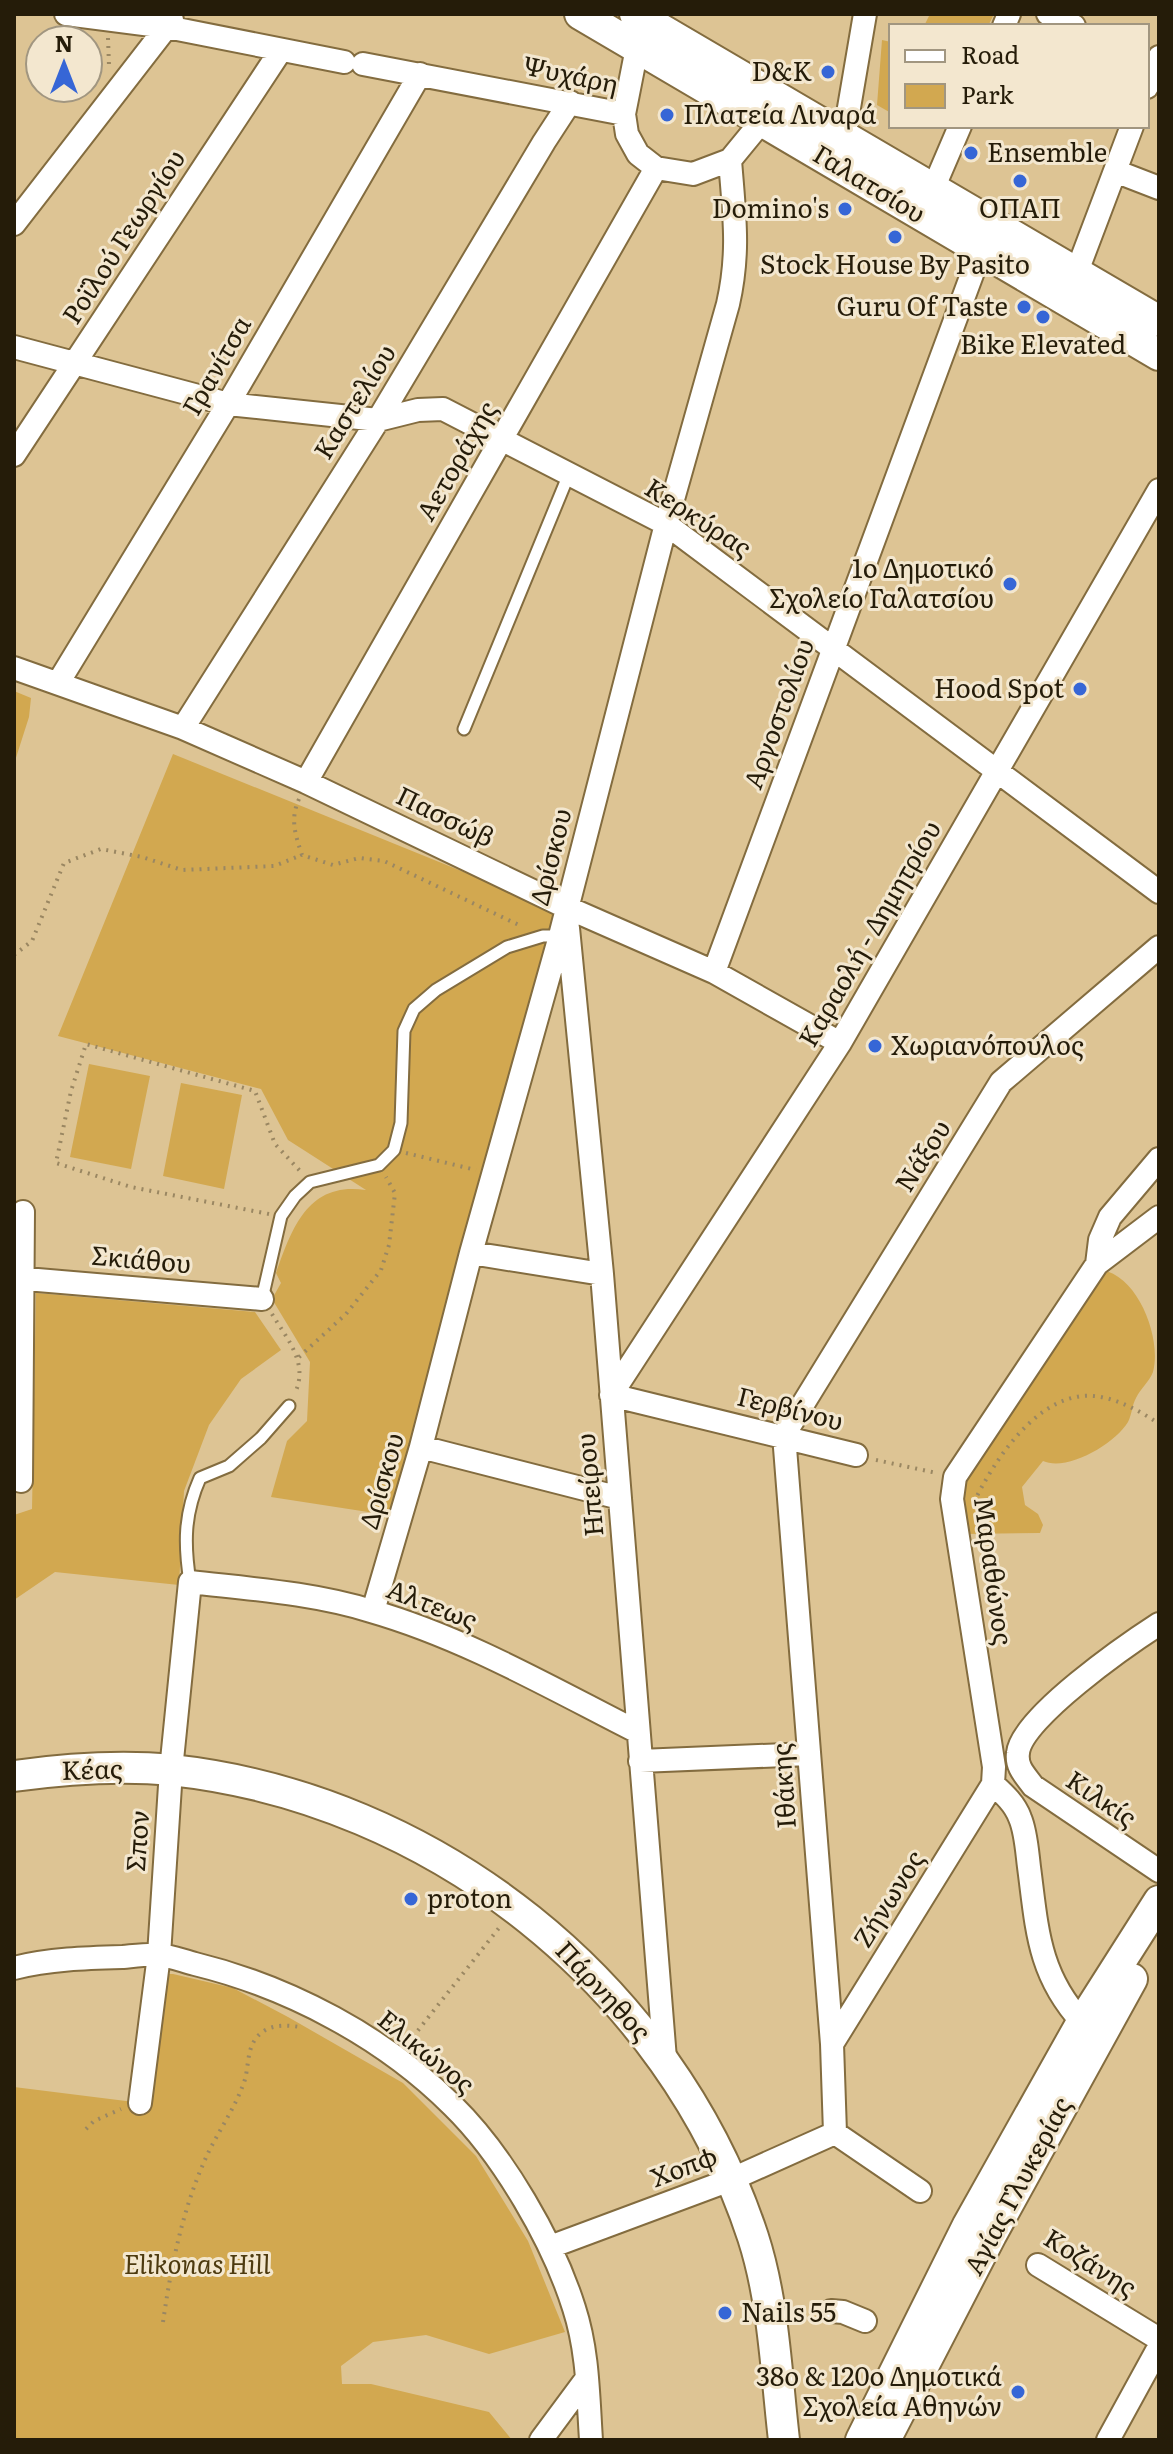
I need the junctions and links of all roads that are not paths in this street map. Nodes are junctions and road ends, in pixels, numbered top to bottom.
1 (66, 14) edge
2 (580, 14) edge
3 (865, 14) edge
4 (1048, 14) edge
5 (172, 21) edge
6 (640, 24) edge
7 (1070, 24) edge
8 (281, 50) junction
9 (420, 74) junction
10 (570, 102) junction
11 (624, 114) junction
12 (762, 121) junction
13 (959, 128) edge
14 (1131, 128) edge
15 (844, 137) junction
16 (730, 160) junction
17 (656, 168) junction
18 (1115, 171) junction
19 (1159, 188) edge
20 (933, 189) junction
21 (14, 224) edge
22 (981, 250) junction
23 (1076, 274) junction
24 (1159, 321) edge
25 (14, 347) edge
26 (1159, 355) edge
27 (76, 361) junction
28 (228, 404) junction
29 (378, 420) junction
30 (502, 438) junction
31 (14, 455) edge
32 (569, 474) junction
33 (1159, 490) edge
34 (666, 524) junction
35 (832, 649) junction
36 (14, 668) edge
37 (58, 683) junction
38 (183, 728) junction
39 (464, 729) dead end
40 (996, 772) junction
41 (306, 782) junction
42 (1159, 892) edge
43 (566, 907) junction
44 (552, 936) junction
45 (1159, 947) edge
46 (714, 972) junction
47 (840, 1043) junction
48 (1159, 1159) edge
49 (23, 1212) dead end
50 (1159, 1217) edge
51 (471, 1253) junction
52 (1097, 1264) junction
53 (602, 1274) junction
54 (18, 1278) edge
55 (262, 1299) joint
56 (611, 1395) junction
57 (289, 1406) road end
58 (784, 1435) junction
59 (421, 1447) junction
60 (856, 1455) road end
61 (21, 1481) dead end
62 (620, 1498) junction
63 (190, 1582) junction
64 (373, 1611) junction
65 (1159, 1624) edge
66 (638, 1732) junction
67 (809, 1754) junction
68 (640, 1761) junction
69 (171, 1770) junction
70 (14, 1776) edge
71 (993, 1784) junction
72 (1159, 1871) edge
73 (1159, 1901) edge
74 (1159, 1937) edge
75 (159, 1955) junction
76 (14, 1968) edge
77 (1082, 2022) junction
78 (832, 2044) junction
79 (665, 2059) junction
80 (140, 2103) road end
81 (835, 2133) junction
82 (730, 2180) junction
83 (920, 2191) dead end
84 (550, 2247) junction
85 (1038, 2265) dead end
86 (831, 2311) dead end
87 (865, 2321) dead end
88 (1159, 2339) edge
89 (1159, 2347) edge
90 (587, 2378) junction
91 (541, 2440) edge
92 (591, 2440) edge
93 (784, 2440) edge
94 (861, 2440) edge
95 (885, 2440) edge
96 (1108, 2440) edge

1 - 5 street, Ψυχάρη
2 - 6 street, Γαλατσίου
3 - 15 street
4 - 7 street
5 - 8 street, Ψυχάρη
5 - 21 street
6 - 11 street
6 - 12 street, Γαλατσίου
6 - 15 street, Γαλατσίου
8 - 9 street, Ψυχάρη
8 - 27 street, Ροϊλού Γεωργίου
9 - 10 street, Ψυχάρη
9 - 28 street, Γρανίτσα
10 - 11 street, Ψυχάρη
10 - 29 street, Καστελίου
11 - 17 street, Ψυχάρη
12 - 16 street
12 - 22 street, Γαλατσίου
13 - 20 street
14 - 18 street
15 - 20 street, Γαλατσίου
16 - 17 street
16 - 34 street, Δρίσκου
17 - 30 street, Αετοράχης
18 - 19 street
18 - 23 street
20 - 23 street, Γαλατσίου
22 - 26 street, Γαλατσίου
22 - 35 street, Αργοστολίου
23 - 24 street, Γαλατσίου
25 - 27 street
27 - 28 street
27 - 31 street, Ροϊλού Γεωργίου
28 - 29 street
28 - 37 street, Γρανίτσα
29 - 30 street, Κερκύρας
29 - 38 street, Καστελίου
30 - 32 street, Κερκύρας
30 - 41 street, Αετοράχης
32 - 34 street, Κερκύρας
32 - 39 lane
33 - 40 street, Καραολή - Δημητρίου
34 - 35 street, Κερκύρας
34 - 43 street, Δρίσκου
35 - 40 street, Κερκύρας
35 - 46 street, Αργοστολίου
36 - 37 street, Πασσώβ
37 - 38 street, Πασσώβ
38 - 41 street, Πασσώβ
40 - 42 street, Κερκύρας
40 - 47 street, Καραολή - Δημητρίου
41 - 43 street, Πασσώβ
43 - 44 street, Δρίσκου
43 - 46 street, Πασσώβ
43 - 53 street, Ηπείρου
44 - 51 street, Δρίσκου
44 - 55 lane
45 - 58 street, Νάξου
46 - 47 street, Πασσώβ
47 - 56 street, Καραολή - Δημητρίου
48 - 52 street, Μαραθώνος
49 - 54 street
50 - 52 street, Μαραθώνος
51 - 53 street
51 - 59 street, Δρίσκου
52 - 71 street, Μαραθώνος
53 - 56 street, Ηπείρου
54 - 55 street, Σκιάθου
54 - 61 street
56 - 58 street, Γερβίνου
56 - 62 street, Ηπείρου
57 - 63 lane
58 - 60 street, Γερβίνου
58 - 67 street, Ιθάκης
59 - 62 street
59 - 64 street, Δρίσκου
62 - 66 street, Ηπείρου
63 - 64 street, Αλτεως
63 - 69 street, Σπον
64 - 66 street, Αλτεως
65 - 72 street, Κιλκίς
66 - 68 street, Ηπείρου
67 - 68 street
67 - 78 street, Ιθάκης
68 - 79 street, Ηπείρου
69 - 70 street, Κέας
69 - 75 street, Σπον
69 - 79 street, Πάρνηθος
71 - 77 street
71 - 78 street, Ζήνωνος
73 - 77 street, Αγίας Γλυκερίας
74 - 95 street, Αγίας Γλυκερίας
75 - 76 street, Ελικώνος
75 - 80 street, Σπον
75 - 84 street, Ελικώνος
77 - 94 street, Αγίας Γλυκερίας
78 - 81 street, Ιθάκης
79 - 82 street, Πάρνηθος
81 - 82 street, Χοπφ
81 - 83 street
82 - 84 street, Χοπφ
82 - 93 street, Πάρνηθος
84 - 90 street, Ελικώνος
85 - 88 street, Κοζάνης
86 - 87 street
89 - 96 street
90 - 91 street
90 - 92 street, Ελικώνος

